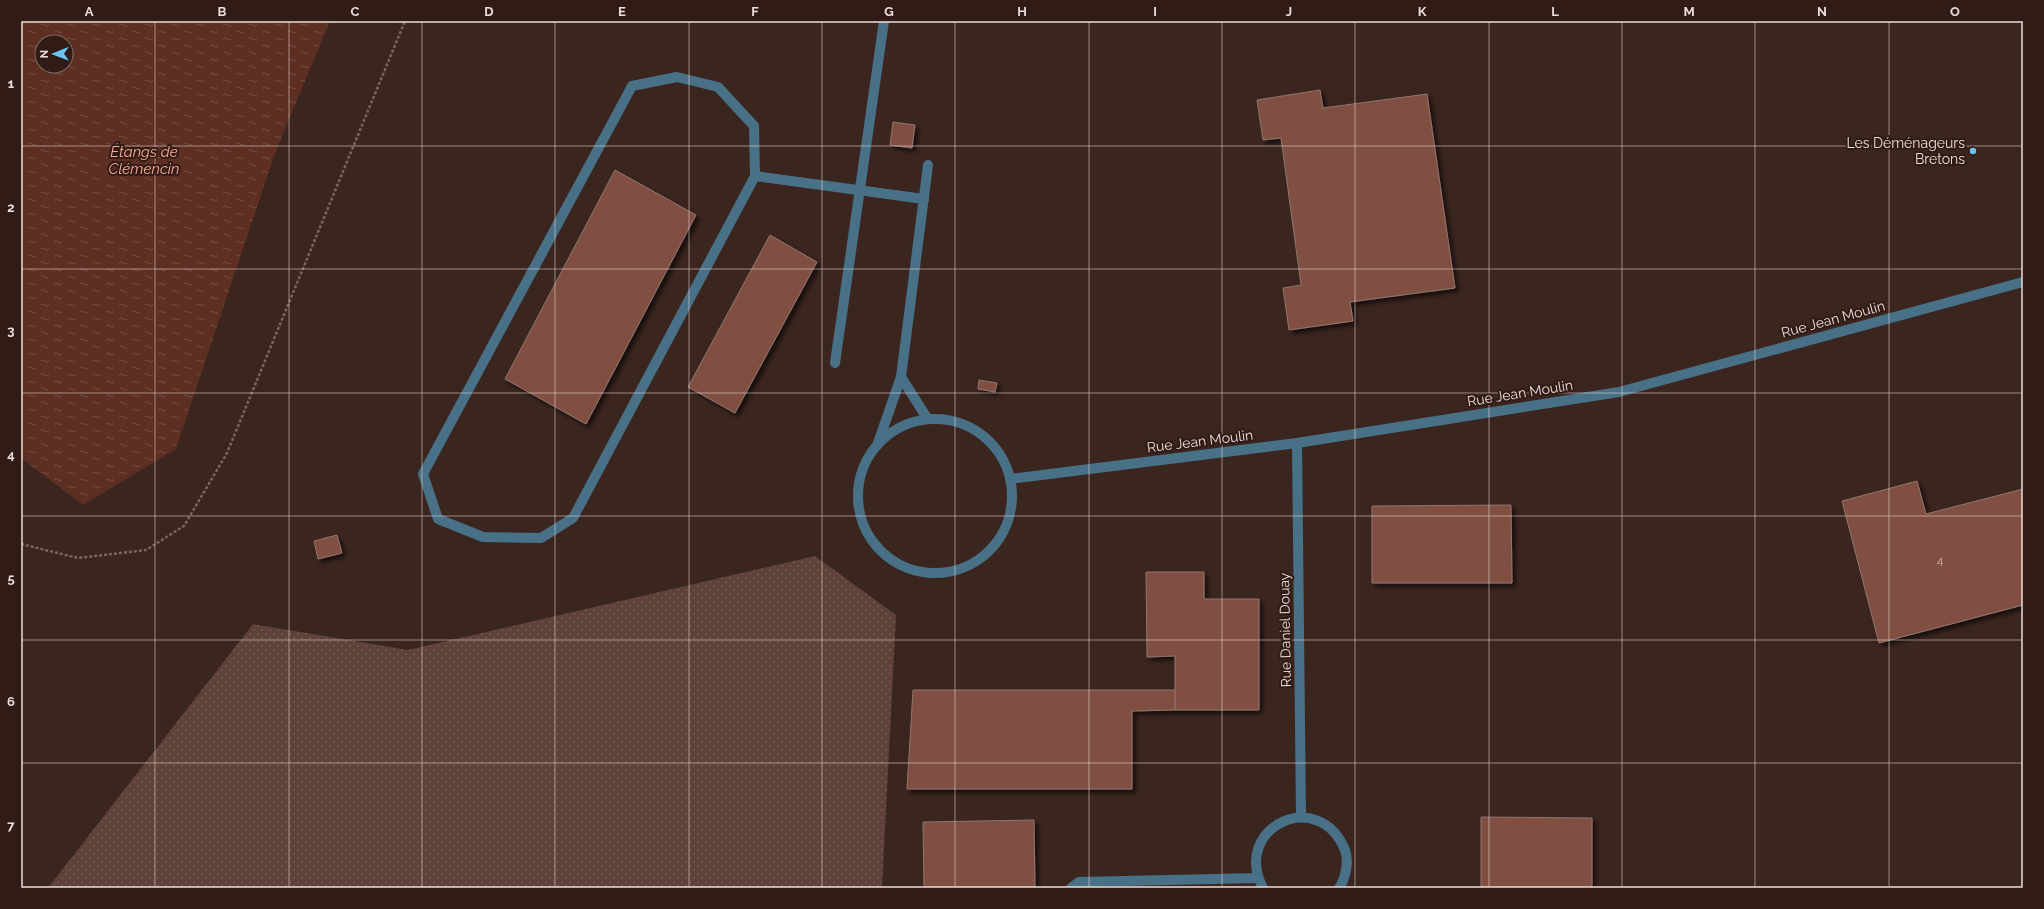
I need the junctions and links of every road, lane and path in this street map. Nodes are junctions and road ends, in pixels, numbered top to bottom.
1 (405, 21) edge
2 (884, 21) edge
3 (928, 165) dead end
4 (755, 176) junction
5 (860, 190) junction
6 (924, 199) junction
7 (2023, 282) edge
8 (835, 363) dead end
9 (901, 377) junction
10 (927, 418) junction
11 (878, 442) junction
12 (1297, 443) junction
13 (1010, 479) junction
14 (21, 544) edge
15 (1301, 817) junction
16 (1258, 878) junction
17 (1071, 888) edge
18 (1263, 888) edge
19 (1339, 888) edge

1 - 14 path
2 - 5 street
3 - 6 street
4 - 4 street
4 - 5 street
5 - 6 street
5 - 8 street
6 - 9 street
7 - 12 street, Rue Jean Moulin
9 - 10 street
9 - 11 street
10 - 11 street
10 - 13 street
11 - 13 street
12 - 13 street, Rue Jean Moulin
12 - 15 street, Rue Daniel Douay
15 - 16 street
15 - 19 street
16 - 17 street
16 - 18 street

